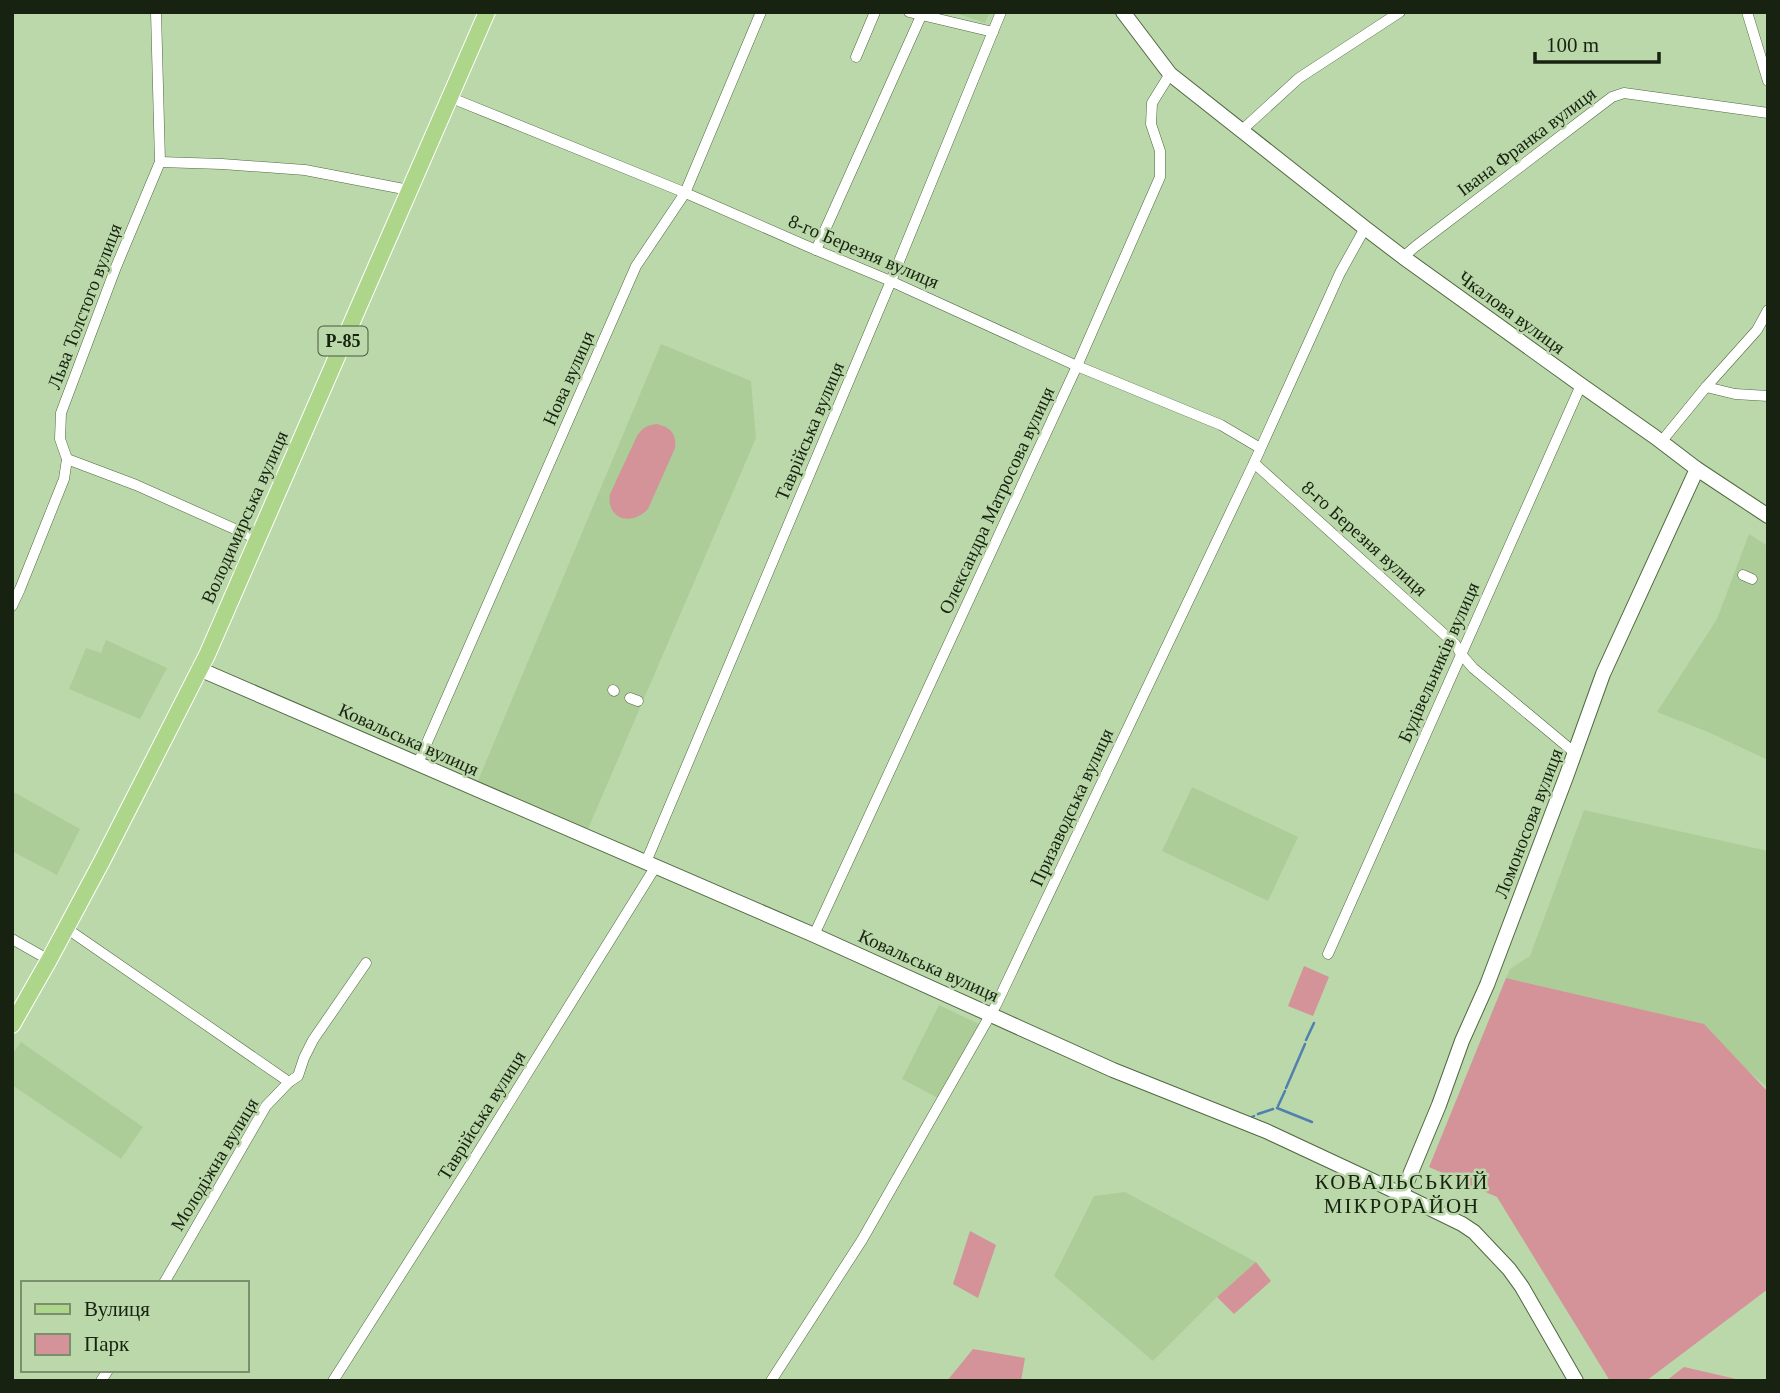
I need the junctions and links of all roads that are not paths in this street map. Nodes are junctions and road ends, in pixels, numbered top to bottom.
1 (156, 12) edge
2 (487, 12) edge
3 (761, 12) edge
4 (875, 12) edge
5 (909, 12) edge
6 (1001, 12) edge
7 (1400, 12) edge
8 (1747, 12) edge
9 (1128, 15) edge
10 (921, 16) junction
11 (993, 32) junction
12 (856, 57) dead end
13 (1170, 74) junction
14 (1768, 81) edge
15 (449, 97) junction
16 (1768, 113) edge
17 (1242, 130) junction
18 (160, 162) junction
19 (409, 190) junction
20 (685, 193) junction
21 (1365, 228) junction
22 (816, 250) junction
23 (1403, 257) junction
24 (891, 281) junction
25 (1768, 310) edge
26 (1077, 366) junction
27 (1581, 385) junction
28 (1706, 387) junction
29 (1768, 396) edge
30 (1661, 442) junction
31 (1260, 448) junction
32 (67, 459) junction
33 (1254, 463) junction
34 (1697, 469) junction
35 (1768, 516) edge
36 (257, 539) junction
37 (12, 606) edge
38 (1461, 654) junction
39 (199, 669) junction
40 (1575, 753) junction
41 (418, 763) junction
42 (651, 864) junction
43 (66, 928) junction
44 (814, 935) junction
45 (12, 939) edge
46 (1328, 954) dead end
47 (49, 960) junction
48 (366, 963) dead end
49 (992, 1014) junction
50 (12, 1025) edge
51 (289, 1082) junction
52 (1402, 1194) junction
53 (165, 1281) edge
54 (333, 1381) edge
55 (771, 1381) edge
56 (1576, 1381) edge

1 - 18 street, Льва Толстого вулиця
2 - 15 main road, Володимирська вулиця / Р-85
3 - 20 street, Нова вулиця
4 - 12 street
5 - 10 street
6 - 11 street, Таврійська вулиця
7 - 17 street
8 - 14 street
9 - 13 street, Чкалова вулиця
10 - 11 street
10 - 22 street
11 - 24 street, Таврійська вулиця
13 - 17 street, Чкалова вулиця
13 - 26 street, Олександра Матросова вулиця
15 - 19 main road, Володимирська вулиця / Р-85
15 - 20 street, 8-го Березня вулиця
16 - 23 street, Івана Франка вулиця
17 - 21 street, Чкалова вулиця
18 - 19 street
18 - 32 street, Льва Толстого вулиця
19 - 36 main road, Володимирська вулиця / Р-85
20 - 22 street, 8-го Березня вулиця
20 - 41 street, Нова вулиця
21 - 23 street, Чкалова вулиця
21 - 31 street, Призаводська вулиця
22 - 24 street, 8-го Березня вулиця
23 - 27 street, Чкалова вулиця
24 - 26 street, 8-го Березня вулиця
24 - 42 street, Таврійська вулиця
25 - 28 street
26 - 31 street, 8-го Березня вулиця
26 - 44 street, Олександра Матросова вулиця
27 - 30 street, Чкалова вулиця
27 - 38 street, Будівельників вулиця
28 - 29 street
28 - 30 street
30 - 34 street, Чкалова вулиця
31 - 33 street, Призаводська вулиця
32 - 36 street
32 - 37 street, Льва Толстого вулиця
33 - 38 street, 8-го Березня вулиця
33 - 49 street, Призаводська вулиця
34 - 35 street, Чкалова вулиця
34 - 40 street, Ломоносова вулиця
36 - 39 main road, Володимирська вулиця / Р-85
38 - 40 street, 8-го Березня вулиця
38 - 46 street, Будівельників вулиця
39 - 41 street, Ковальська вулиця
39 - 43 main road, Володимирська вулиця / Р-85
40 - 52 street, Ломоносова вулиця
41 - 42 street, Ковальська вулиця
42 - 44 street, Ковальська вулиця
42 - 54 street, Таврійська вулиця
43 - 47 main road, Володимирська вулиця / Р-85
43 - 51 street
44 - 49 street, Ковальська вулиця
45 - 47 street
47 - 50 main road, Володимирська вулиця / Р-85
48 - 51 street, Молодіжна вулиця
49 - 52 street, Ковальська вулиця
49 - 55 street, Призаводська вулиця
51 - 53 street, Молодіжна вулиця
52 - 56 street, Ковальська вулиця

